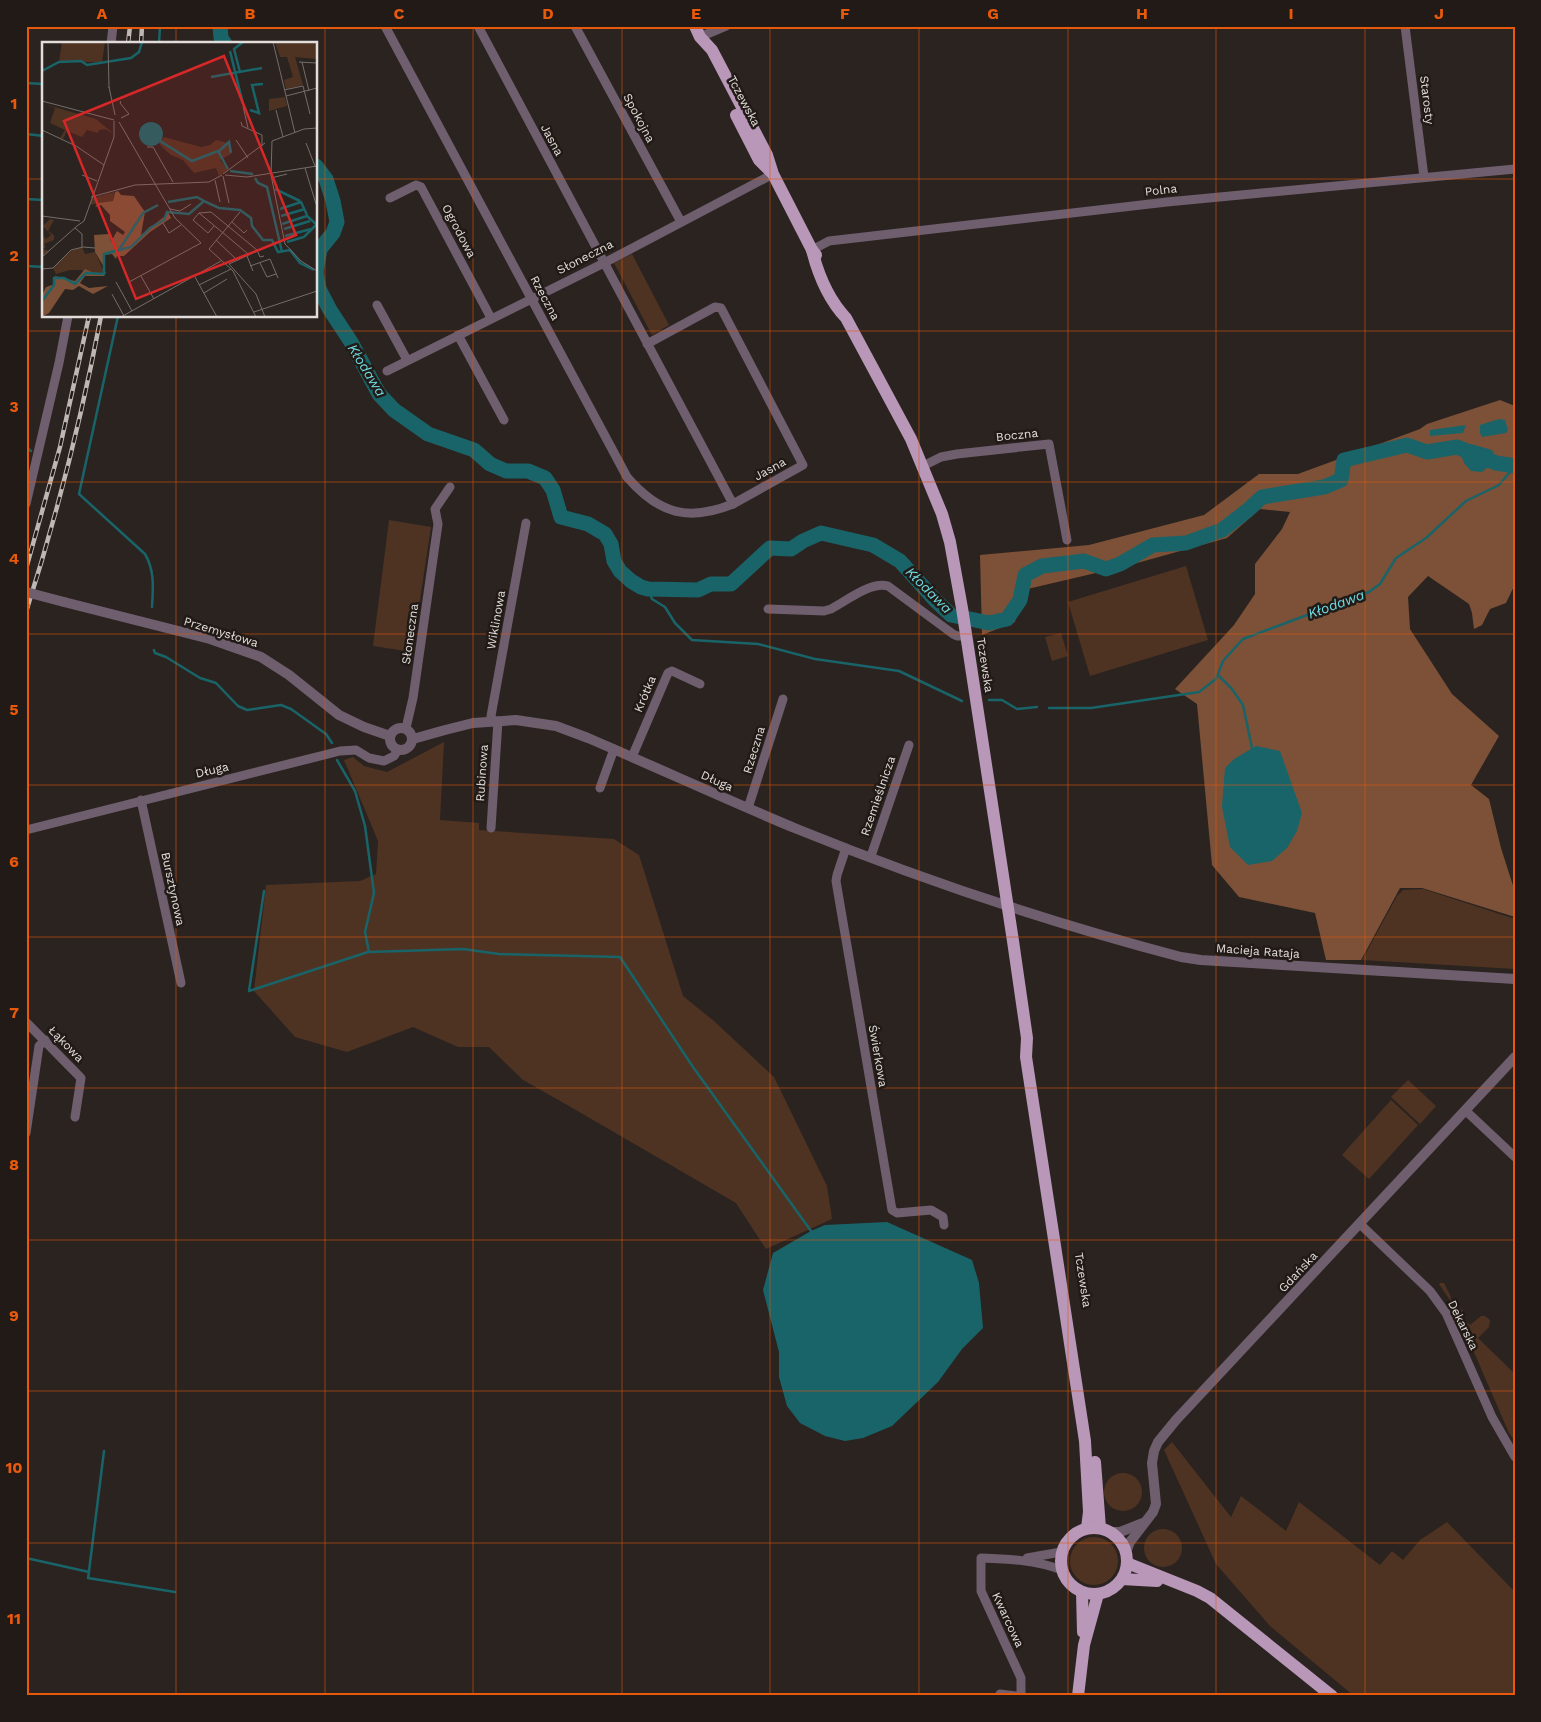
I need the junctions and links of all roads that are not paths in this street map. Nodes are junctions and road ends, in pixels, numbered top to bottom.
1 (113, 26) edge
2 (385, 26) edge
3 (478, 26) edge
4 (575, 26) edge
5 (726, 26) edge
6 (1405, 26) edge
7 (698, 31) edge
8 (111, 42) edge
9 (1515, 169) edge
10 (773, 174) junction
11 (1424, 177) junction
12 (390, 198) dead end
13 (681, 222) junction
14 (812, 250) junction
15 (604, 263) junction
16 (531, 298) junction
17 (377, 305) dead end
18 (68, 318) edge
19 (491, 318) junction
20 (458, 335) junction
21 (647, 344) junction
22 (407, 360) junction
23 (387, 371) dead end
24 (504, 420) dead end
25 (924, 466) junction
26 (450, 486) dead end
27 (26, 504) edge
28 (733, 504) junction
29 (526, 523) dead end
30 (1067, 540) dead end
31 (26, 592) edge
32 (768, 609) dead end
33 (966, 631) junction
34 (700, 684) dead end
35 (783, 700) dead end
36 (495, 721) junction
37 (406, 728) junction
38 (390, 736) junction
39 (412, 740) junction
40 (909, 745) dead end
41 (614, 749) junction
42 (398, 750) junction
43 (632, 757) junction
44 (600, 788) dead end
45 (141, 800) junction
46 (748, 808) junction
47 (491, 828) dead end
48 (26, 830) edge
49 (846, 848) junction
50 (871, 856) junction
51 (1006, 905) junction
52 (1515, 979) edge
53 (181, 983) dead end
54 (26, 1022) edge
55 (1027, 1038) junction
56 (45, 1040) junction
57 (1515, 1057) edge
58 (1466, 1111) junction
59 (75, 1117) dead end
60 (26, 1133) edge
61 (1515, 1157) edge
62 (1360, 1224) junction
63 (944, 1225) dead end
64 (1515, 1457) edge
65 (1144, 1522) junction
66 (1087, 1528) junction
67 (1106, 1530) junction
68 (1061, 1552) junction
69 (1127, 1557) junction
70 (1016, 1559) junction
71 (1062, 1570) junction
72 (1122, 1579) junction
73 (1174, 1583) junction
74 (1082, 1592) junction
75 (1098, 1594) junction
76 (1084, 1645) junction
77 (1000, 1694) dead end
78 (1016, 1696) edge
79 (1020, 1696) edge
80 (1078, 1696) edge
81 (1332, 1696) edge

1 - 8 street
2 - 16 street, Rzeczna
3 - 15 street, Jasna
4 - 13 street, Spokojna
5 - 7 street
6 - 11 street, Starosty
7 - 10 main road, Tczewska
9 - 11 street, Polna
10 - 13 street, Słoneczna
10 - 14 main road, Tczewska
11 - 14 street, Polna
12 - 19 street, Ogrodowa
13 - 15 street, Słoneczna
14 - 25 main road, Tczewska
15 - 16 street, Słoneczna
15 - 21 street, Jasna
16 - 19 street, Słoneczna
16 - 28 street, Rzeczna
17 - 22 street
18 - 27 street
19 - 20 street, Słoneczna
20 - 22 street, Słoneczna
20 - 24 street
21 - 28 street, Jasna
21 - 28 street, Jasna
22 - 23 street, Słoneczna
25 - 30 street, Boczna
25 - 33 main road, Tczewska
26 - 37 street, Słoneczna
29 - 36 street, Wiklinowa
31 - 38 street, Przemysłowa, bridge
32 - 33 street
33 - 51 main road, Tczewska
34 - 43 street, Krótka
35 - 46 street, Rzeczna
36 - 39 street, Długa
36 - 41 street, Długa
36 - 47 street, Rubinowa
37 - 38 street
37 - 39 street
38 - 42 street
39 - 42 street, Długa
40 - 50 street, Rzemieślnicza
41 - 43 street, Długa
41 - 44 street
42 - 45 street, Długa
43 - 46 street, Długa
45 - 48 street, Długa
45 - 53 street, Bursztynowa
46 - 49 street, Długa
49 - 50 street, Długa
49 - 63 street, Świerkowa
50 - 51 street, Długa
51 - 52 street, Macieja Rataja
51 - 55 main road, Tczewska
54 - 56 street, Łąkowa
55 - 66 main road, Tczewska
55 - 67 main road, Tczewska
56 - 59 street, Łąkowa
56 - 60 street
57 - 58 street, Gdańska
58 - 61 street
58 - 62 street, Gdańska
62 - 64 street, Dekarska
62 - 65 street, Gdańska
65 - 67 street
65 - 69 street, Gdańska
66 - 67 main road
66 - 68 main road
67 - 69 main road
68 - 70 street, Kwarcowa
68 - 71 main road
69 - 72 main road
69 - 73 main road
70 - 71 street, Kwarcowa
70 - 79 street, Kwarcowa
71 - 74 main road
72 - 73 main road
72 - 75 main road
73 - 81 main road
74 - 75 main road
74 - 76 main road
75 - 76 main road
76 - 80 main road
77 - 78 street

